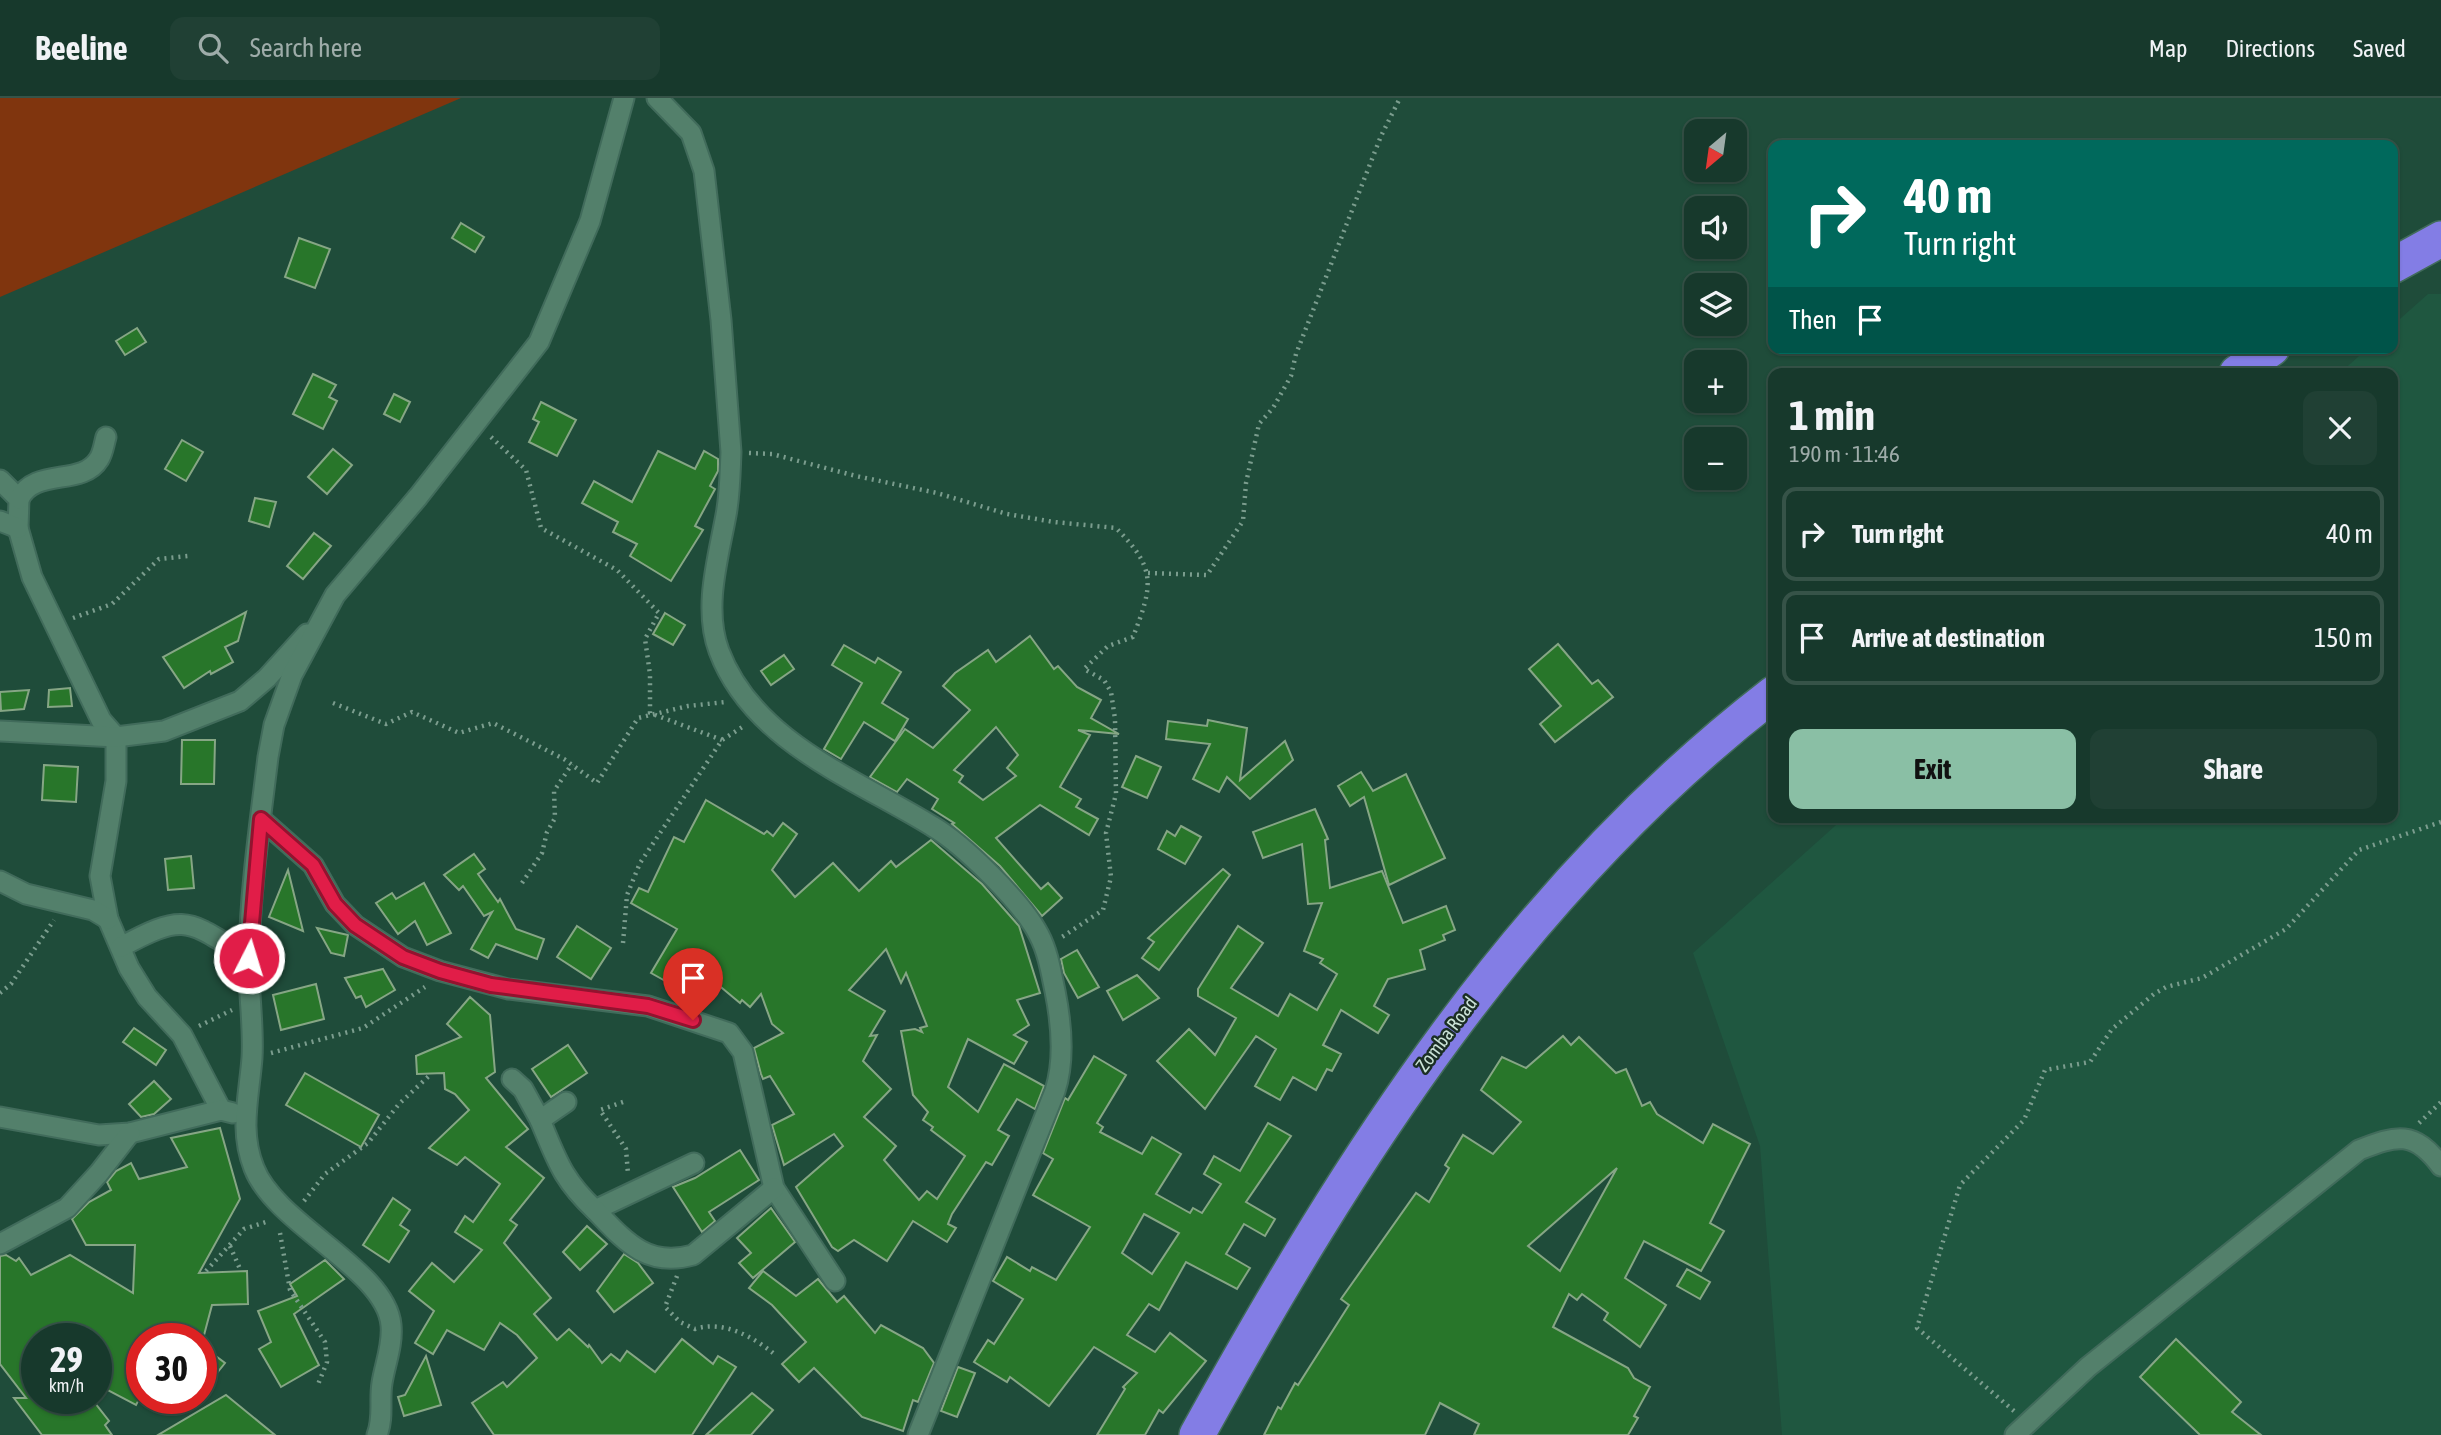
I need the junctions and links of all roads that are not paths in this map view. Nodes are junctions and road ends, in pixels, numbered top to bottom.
1 (624, 98) edge
2 (657, 98) edge
3 (2441, 239) edge
4 (2398, 264) edge
5 (2264, 354) edge
6 (2244, 368) edge
7 (106, 437) dead end
8 (0, 480) edge
9 (19, 499) junction
10 (9, 525) edge
11 (321, 618) junction
12 (1768, 698) edge
13 (0, 731) edge
14 (116, 737) junction
15 (261, 819) junction
16 (0, 881) edge
17 (108, 919) junction
18 (121, 947) junction
19 (249, 958) junction
20 (513, 1079) dead end
21 (566, 1102) dead end
22 (221, 1110) junction
23 (244, 1115) junction
24 (0, 1117) edge
25 (540, 1120) junction
26 (130, 1133) junction
27 (694, 1163) dead end
28 (2441, 1166) edge
29 (774, 1188) junction
30 (595, 1210) junction
31 (0, 1244) edge
32 (835, 1281) dead end
33 (2022, 1429) edge
34 (377, 1435) edge
35 (918, 1435) edge
36 (1197, 1435) edge

1 - 11 street
2 - 35 street
3 - 4 highway
5 - 6 highway
7 - 9 street
8 - 9 street
9 - 10 street
10 - 14 street
11 - 14 street
11 - 15 street
12 - 36 highway, Zomba Road
13 - 14 street
14 - 17 street
15 - 19 street
15 - 29 street
16 - 17 street
17 - 18 street
18 - 19 street
18 - 22 street
19 - 23 street
20 - 25 street
21 - 25 street
22 - 23 street
22 - 26 street
23 - 34 street
24 - 26 street
25 - 30 street
26 - 31 street
27 - 30 street
28 - 33 street
29 - 30 street
29 - 32 street

